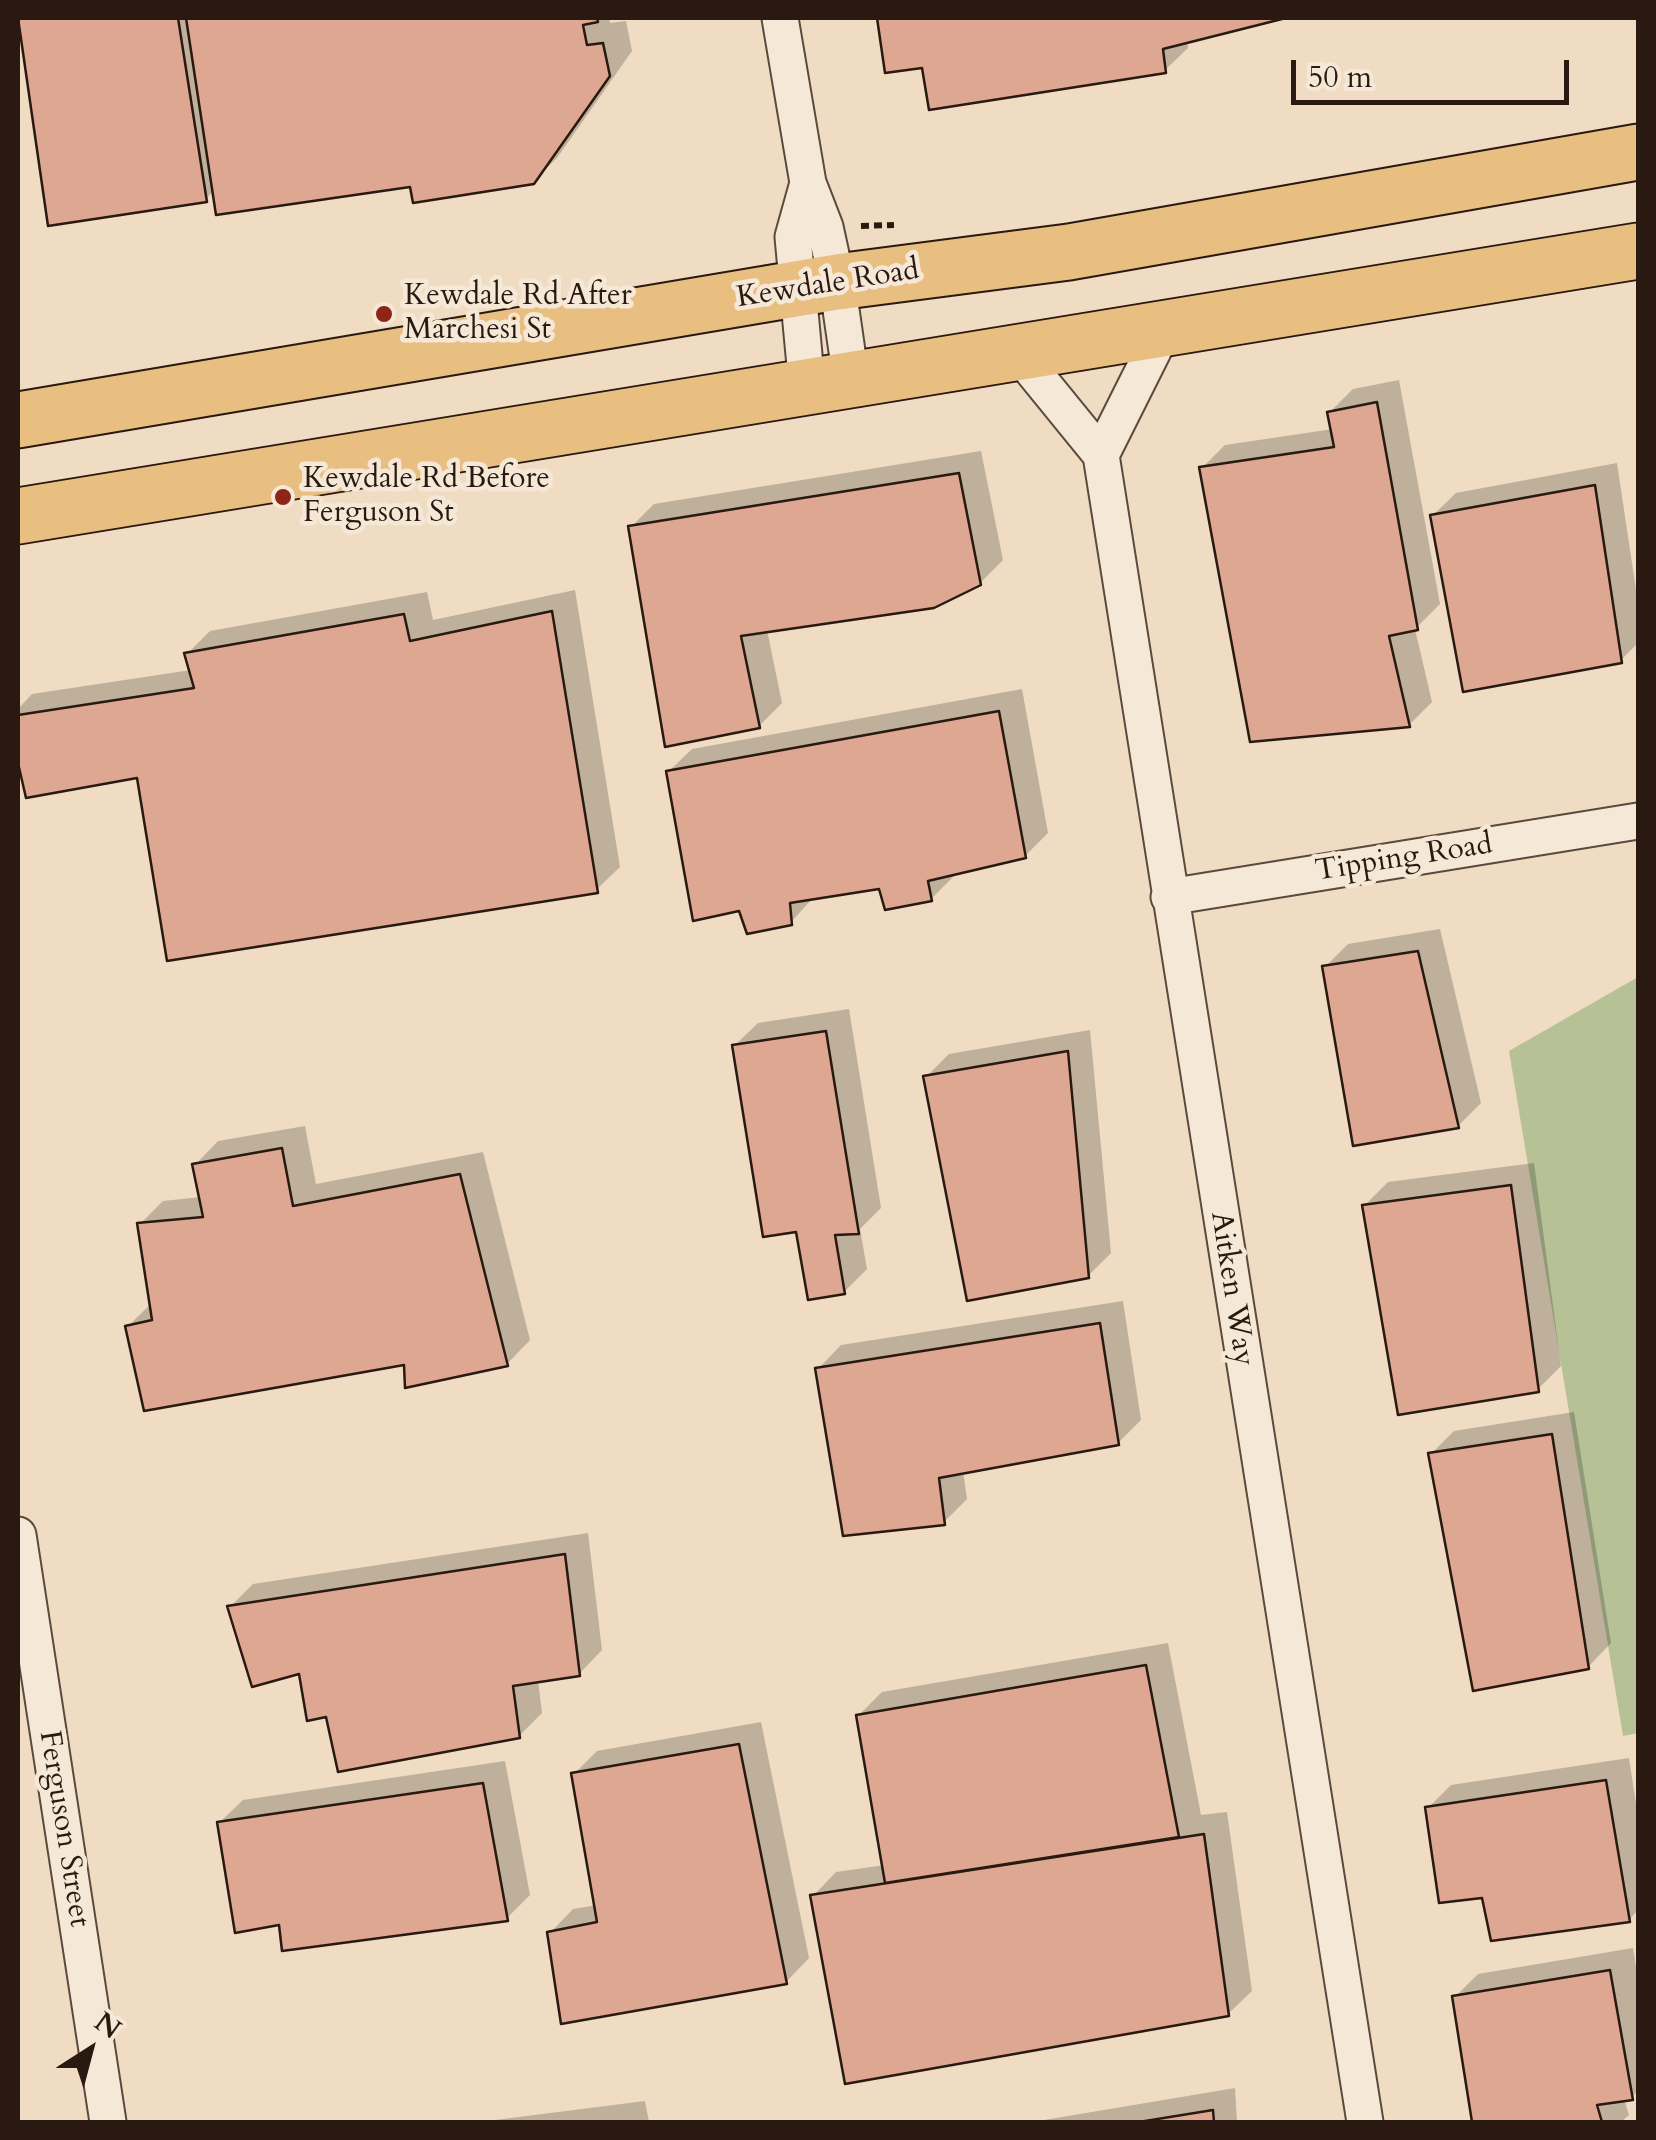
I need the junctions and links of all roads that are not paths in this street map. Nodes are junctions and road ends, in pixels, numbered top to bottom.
1 (780, 18) edge
2 (1638, 152) edge
3 (1638, 250) edge
4 (817, 285) junction
5 (1164, 327) junction
6 (1018, 353) junction
7 (829, 383) junction
8 (18, 420) edge
9 (1101, 455) junction
10 (18, 516) edge
11 (1638, 820) edge
12 (1169, 897) junction
13 (18, 1535) edge
14 (108, 2122) edge
15 (1364, 2122) edge

1 - 4 street
2 - 4 main road, Kewdale Road
3 - 5 main road
4 - 7 street
4 - 8 main road, Kewdale Road
5 - 6 main road
5 - 9 street
6 - 7 main road
6 - 9 street
7 - 10 main road
9 - 12 street, Aitken Way
11 - 12 street, Tipping Road
12 - 15 street, Aitken Way
13 - 14 street, Ferguson Street

